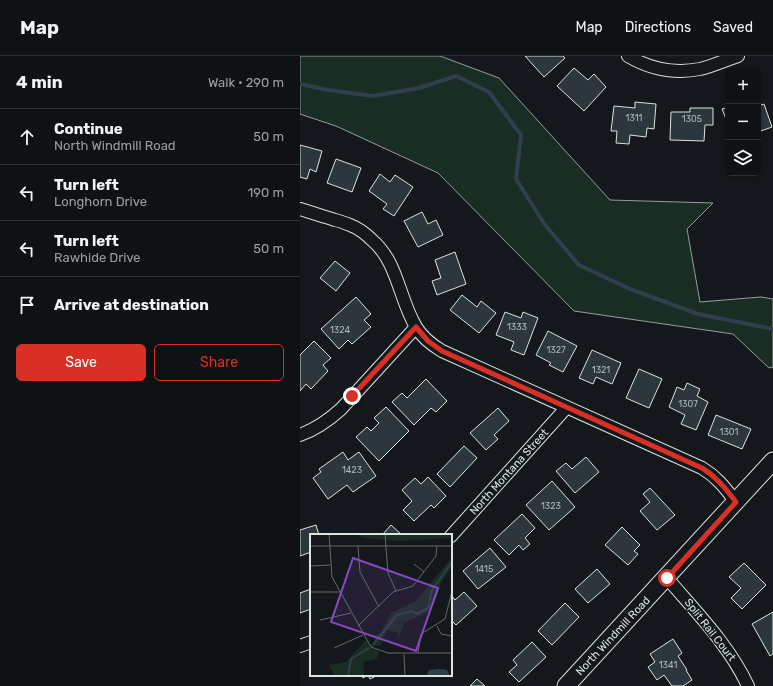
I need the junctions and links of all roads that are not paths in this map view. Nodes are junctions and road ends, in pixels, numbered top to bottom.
1 (628, 56) edge
2 (738, 56) edge
3 (300, 209) edge
4 (416, 327) junction
5 (567, 407) junction
6 (300, 435) edge
7 (773, 461) edge
8 (736, 502) junction
9 (452, 535) edge
10 (667, 578) junction
11 (310, 642) edge
12 (300, 646) edge
13 (566, 686) edge
14 (748, 686) edge

1 - 2 street
3 - 4 street
4 - 5 street
4 - 6 street
5 - 8 street
5 - 9 street, North Montana Street
7 - 8 street, North Windmill Road
8 - 10 street, North Windmill Road
10 - 13 street, North Windmill Road
10 - 14 street, Split Rail Court
11 - 12 street

